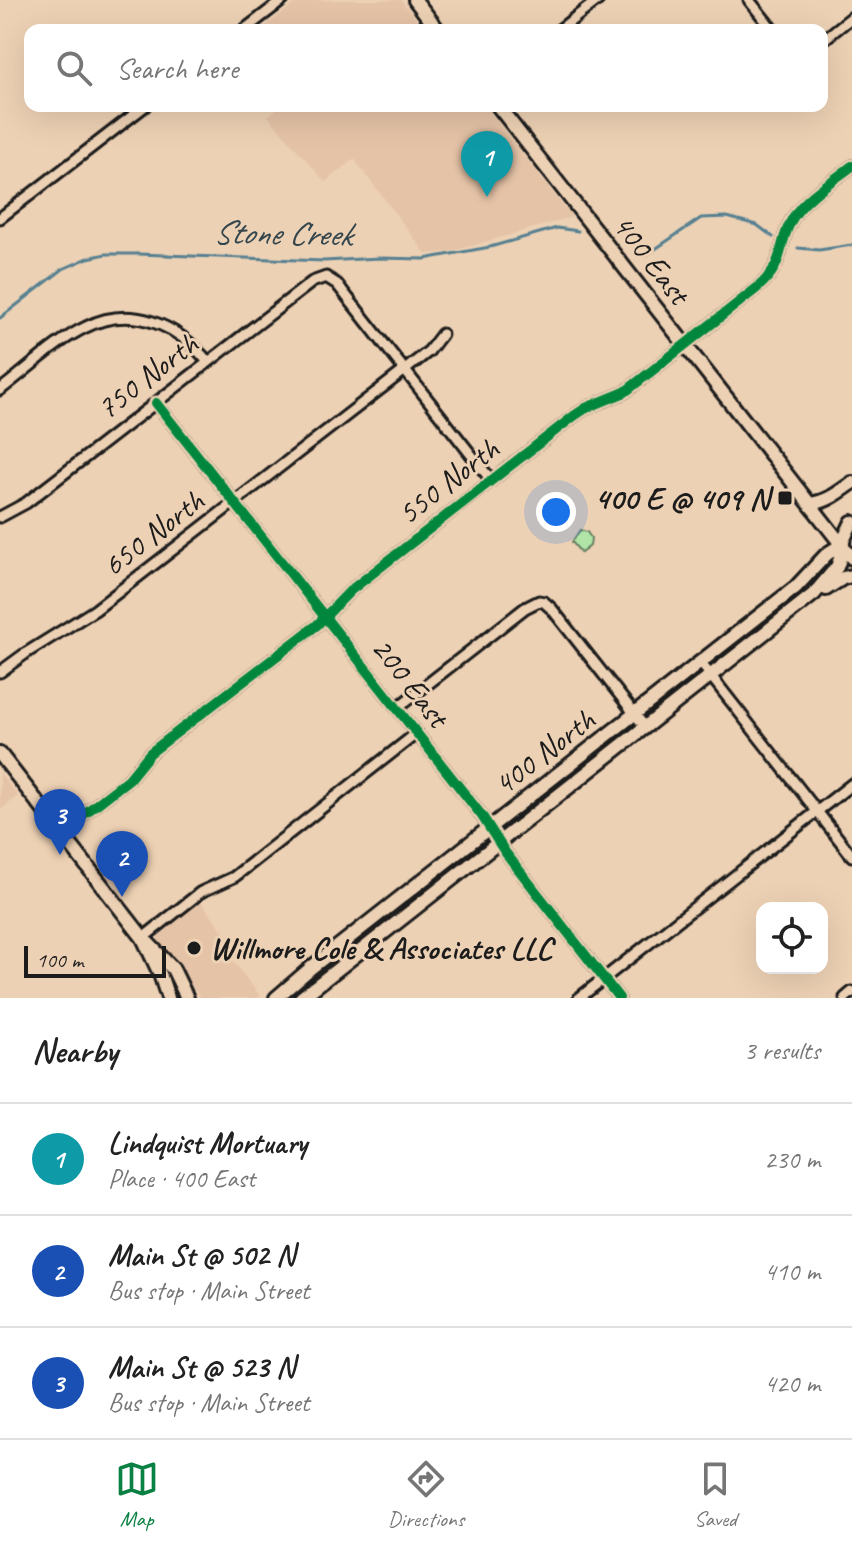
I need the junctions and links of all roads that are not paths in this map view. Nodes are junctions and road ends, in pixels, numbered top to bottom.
1 (283, 0) edge
2 (415, 0) edge
3 (598, 0) edge
4 (749, 0) edge
5 (852, 17) edge
6 (252, 24) edge
7 (433, 24) edge
8 (567, 24) edge
9 (768, 24) edge
10 (828, 36) edge
11 (137, 112) edge
12 (503, 112) edge
13 (852, 166) edge
14 (0, 218) edge
15 (442, 334) dead end
16 (685, 345) junction
17 (208, 362) junction
18 (405, 370) junction
19 (0, 390) edge
20 (156, 403) junction
21 (491, 480) junction
22 (852, 483) edge
23 (234, 503) junction
24 (810, 504) junction
25 (0, 517) edge
26 (852, 522) edge
27 (841, 545) junction
28 (852, 558) edge
29 (852, 576) edge
30 (806, 600) junction
31 (325, 617) junction
32 (700, 662) junction
33 (0, 672) edge
34 (711, 675) junction
35 (397, 708) junction
36 (635, 714) junction
37 (645, 727) junction
38 (417, 733) junction
39 (0, 754) edge
40 (852, 784) edge
41 (817, 811) junction
42 (489, 828) junction
43 (61, 832) junction
44 (499, 842) junction
45 (852, 856) edge
46 (143, 938) junction
47 (173, 969) junction
48 (604, 979) junction
49 (852, 992) edge
50 (168, 998) edge
51 (187, 998) edge
52 (197, 998) edge
53 (276, 998) edge
54 (301, 998) edge
55 (579, 998) edge
56 (619, 998) edge
57 (845, 998) edge

1 - 6 street
2 - 7 main road
3 - 8 street
4 - 9 street
5 - 10 street
11 - 14 street
12 - 16 main road, 400 East
13 - 16 street, 550 North
15 - 18 street, 650 North
16 - 21 street, 550 North
16 - 24 main road, 400 East
17 - 18 street, 750 North
17 - 19 street
17 - 20 street, 750 North
18 - 21 street
18 - 23 street, 650 North
20 - 23 street, 200 East
20 - 25 street, 750 North
21 - 31 street, 550 North
22 - 24 main road
23 - 31 street, 200 East
23 - 33 street, 650 North
24 - 27 main road, 400 East
26 - 27 main road, 400 North
27 - 28 main road, 400 East
27 - 30 main road, 400 North
27 - 32 main road, 400 North
29 - 30 main road
30 - 34 main road, 400 North
31 - 35 street, 200 East
31 - 43 street, 550 North
32 - 34 street
32 - 36 main road, 400 North
34 - 37 main road, 400 North
34 - 41 street
35 - 36 street
35 - 38 street, 200 East
36 - 37 street
36 - 42 main road, 400 North
37 - 44 main road, 400 North
38 - 42 street, 200 East
38 - 46 street
39 - 43 main road
40 - 41 street
41 - 45 street
41 - 48 street
42 - 44 street, 200 East
42 - 53 main road, 400 North
43 - 46 main road
44 - 48 street, 200 East
44 - 54 main road, 400 North
46 - 47 main road
46 - 50 main road
47 - 51 main road
47 - 52 main road
48 - 55 street
48 - 56 street, 200 East
49 - 57 street

